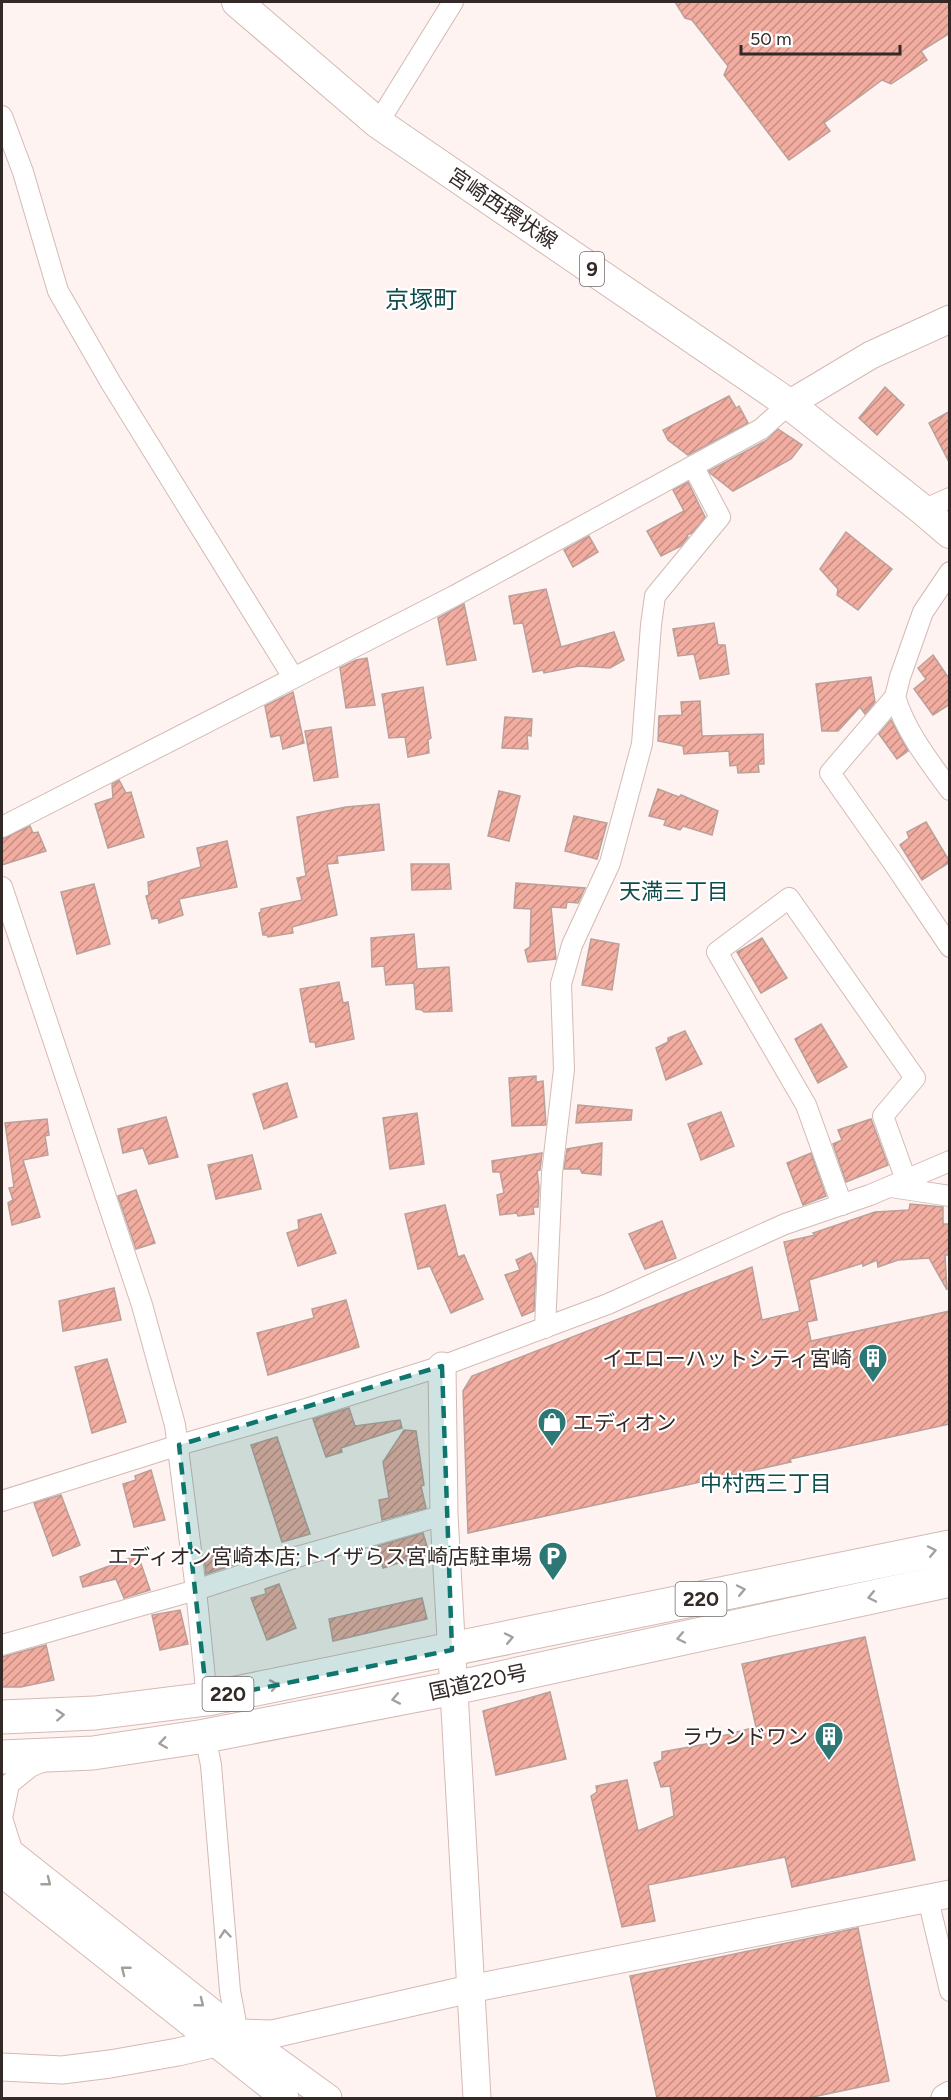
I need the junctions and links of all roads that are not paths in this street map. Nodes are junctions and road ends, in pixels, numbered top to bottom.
1 (237, 2) edge
2 (453, 2) edge
3 (2, 116) edge
4 (378, 123) junction
5 (950, 319) edge
6 (789, 404) junction
7 (693, 466) junction
8 (950, 498) edge
9 (922, 510) junction
10 (950, 533) edge
11 (950, 572) edge
12 (293, 677) junction
13 (895, 697) junction
14 (950, 790) edge
15 (2, 827) edge
16 (2, 887) edge
17 (950, 947) edge
18 (950, 1161) edge
19 (899, 1184) junction
20 (950, 1196) edge
21 (842, 1205) junction
22 (545, 1328) junction
23 (442, 1366) junction
24 (178, 1445) junction
25 (2, 1501) edge
26 (444, 1515) junction
27 (950, 1547) edge
28 (950, 1580) edge
29 (196, 1590) junction
30 (2, 1645) edge
31 (452, 1650) junction
32 (454, 1688) junction
33 (207, 1699) junction
34 (2, 1717) edge
35 (205, 1736) junction
36 (59, 1754) junction
37 (2, 1756) edge
38 (6, 1858) edge
39 (939, 1897) edge
40 (470, 1989) junction
41 (950, 1991) edge
42 (227, 2038) junction
43 (2, 2067) edge
44 (950, 2095) edge
45 (285, 2098) edge
46 (328, 2098) edge
47 (477, 2098) edge
48 (945, 2098) edge

1 - 4 main road, 宮崎西環状線 / 9
2 - 4 street
3 - 12 street
4 - 6 main road, 宮崎西環状線 / 9
5 - 6 street
6 - 7 street
6 - 9 main road, 宮崎西環状線 / 9
7 - 12 street
7 - 22 street
8 - 9 street
9 - 10 main road, 宮崎西環状線 / 9
11 - 13 street
12 - 15 street
13 - 14 street
13 - 17 street
16 - 24 street
18 - 19 street
19 - 20 street
19 - 21 street
19 - 21 street
21 - 22 street
22 - 23 street
23 - 24 street
23 - 26 street
24 - 25 street
24 - 29 street
26 - 29 street
26 - 31 street
31 -> 27 highway, 国道220号 / 220
28 -> 32 highway, 国道220号 / 220
29 - 30 street
29 - 33 street
31 - 32 street
33 -> 31 highway, 国道220号 / 220
32 -> 35 highway, 国道220号 / 220
32 - 40 street
34 -> 33 highway, 国道220号 / 220
35 -> 36 highway, 国道220号 / 220
42 -> 35 street
36 - 37 highway, 国道220号 / 220
36 - 38 street
38 - 42 street
39 - 40 street
39 - 41 street
40 - 42 street
40 - 47 street
42 - 43 street
42 - 45 street
42 - 46 street
44 - 48 street

